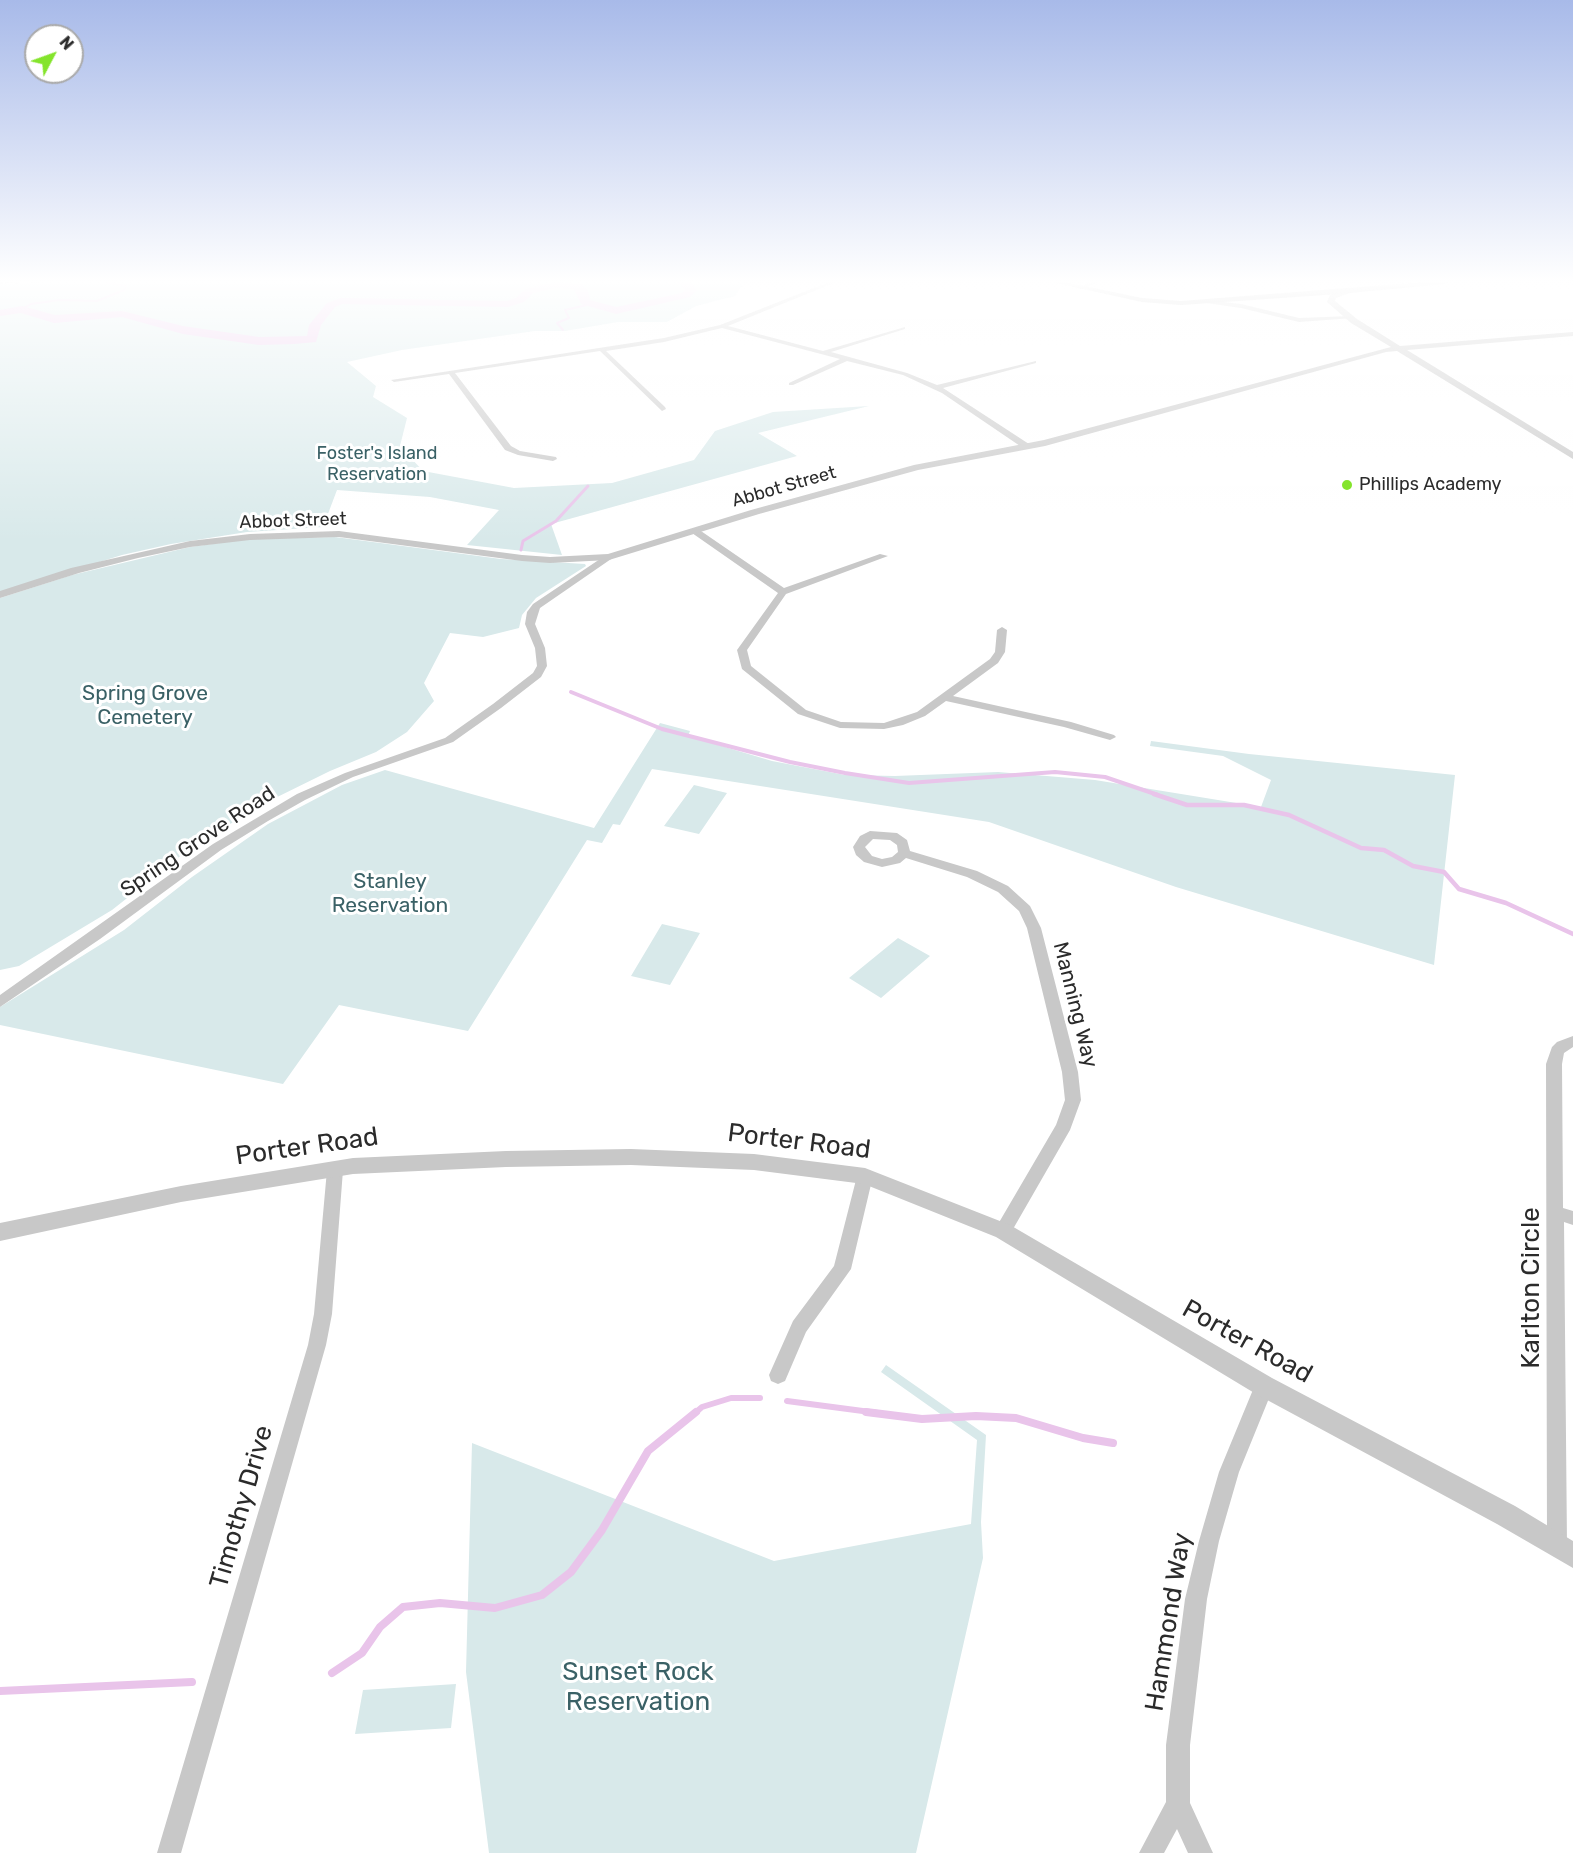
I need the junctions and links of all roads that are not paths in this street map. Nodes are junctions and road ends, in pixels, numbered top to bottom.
1 (477, 368) edge
2 (621, 368) edge
3 (825, 368) edge
4 (883, 368) edge
5 (1009, 368) edge
6 (1322, 368) edge
7 (1433, 368) edge
8 (451, 372) junction
9 (394, 380) dead end
10 (791, 384) dead end
11 (937, 387) junction
12 (662, 409) dead end
13 (1026, 446) junction
14 (1573, 456) edge
15 (553, 459) dead end
16 (694, 531) junction
17 (883, 556) dead end
18 (609, 557) junction
19 (783, 592) junction
20 (0, 595) edge
21 (1002, 630) dead end
22 (945, 697) junction
23 (1110, 737) dead end
24 (904, 853) dead end
25 (0, 1002) edge
26 (1573, 1041) edge
27 (335, 1170) junction
28 (865, 1176) junction
29 (1564, 1216) edge
30 (1003, 1231) junction
31 (0, 1232) edge
32 (778, 1375) dead end
33 (1264, 1386) junction
34 (1565, 1550) edge
35 (1178, 1804) junction
36 (169, 1853) edge
37 (1151, 1853) edge
38 (1201, 1853) edge

1 - 8 street
2 - 12 street
3 - 10 street
4 - 11 street
5 - 11 street
6 - 13 street, Abbot Street
7 - 14 street
8 - 9 street
8 - 15 street
11 - 13 street
13 - 16 street, Abbot Street
16 - 18 street, Abbot Street
16 - 19 street
17 - 19 street
18 - 20 street, Abbot Street
18 - 25 street, Spring Grove Road
19 - 22 street
21 - 22 street
22 - 23 street
24 - 30 street, Manning Way
26 - 29 street, Karlton Circle
27 - 28 street, Porter Road
27 - 31 street, Porter Road
27 - 36 street, Timothy Drive
28 - 30 street, Porter Road
28 - 32 street
29 - 34 street, Karlton Circle
30 - 33 street, Porter Road
33 - 34 street, Porter Road
33 - 35 street, Hammond Way
35 - 37 street, Hammond Way
35 - 38 street, Hammond Way

